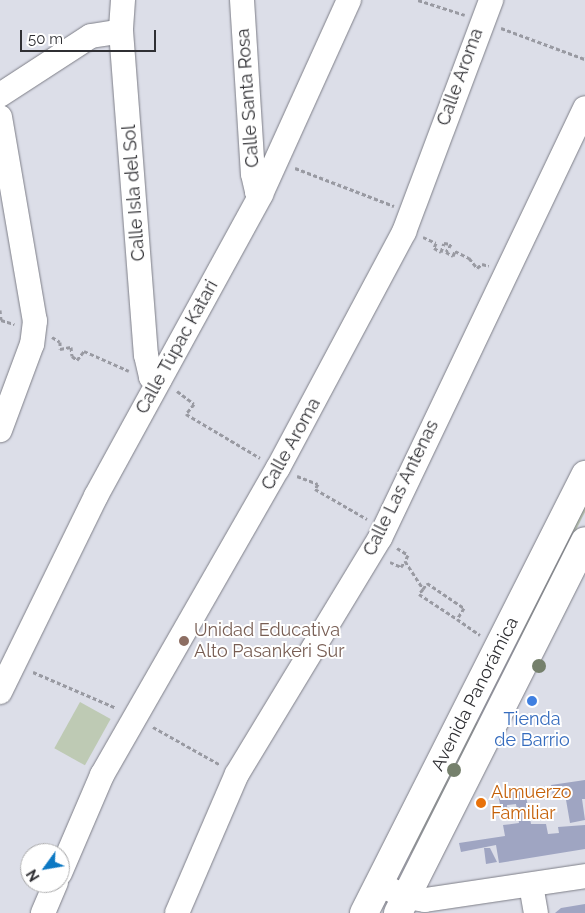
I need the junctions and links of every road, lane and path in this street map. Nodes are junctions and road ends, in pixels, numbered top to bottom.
1 (123, 0) edge
2 (242, 0) edge
3 (349, 0) edge
4 (491, 0) edge
5 (122, 31) junction
6 (0, 95) edge
7 (585, 108) edge
8 (0, 117) edge
9 (278, 161) junction
10 (261, 194) junction
11 (408, 222) junction
12 (507, 273) junction
13 (33, 330) junction
14 (156, 378) junction
15 (0, 430) edge
16 (585, 476) edge
17 (585, 541) edge
18 (370, 552) junction
19 (423, 589) junction
20 (457, 619) junction
21 (485, 638) dead end
22 (0, 692) edge
23 (70, 850) edge
24 (585, 876) edge
25 (379, 884) junction
26 (531, 885) junction
27 (52, 893) edge
28 (402, 905) edge
29 (43, 913) edge
30 (177, 913) edge
31 (364, 913) edge
32 (536, 913) edge

1 - 5 street, Calle Isla del Sol
2 - 10 street, Calle Santa Rosa
3 - 9 street, Calle Túpac Katari
4 - 11 street, Calle Aroma
5 - 6 street
5 - 14 street, Calle Isla del Sol
7 - 12 street, Calle Las Antenas
8 - 13 street
9 - 10 street, Calle Túpac Katari
9 - 11 path
10 - 14 street, Calle Túpac Katari
11 - 12 path
11 - 23 street, Calle Aroma
12 - 18 street, Calle Las Antenas
13 - 14 path
13 - 15 street
14 - 22 street, Calle Túpac Katari
16 - 25 main road, Avenida Panorámica
17 - 28 main road, Avenida Panorámica
18 - 19 path
18 - 30 street, Calle Las Antenas
19 - 20 path
19 - 20 path
20 - 21 path
24 - 26 street
25 - 28 street
25 - 31 main road, Avenida Panorámica
26 - 28 street
26 - 32 street
27 - 29 street

